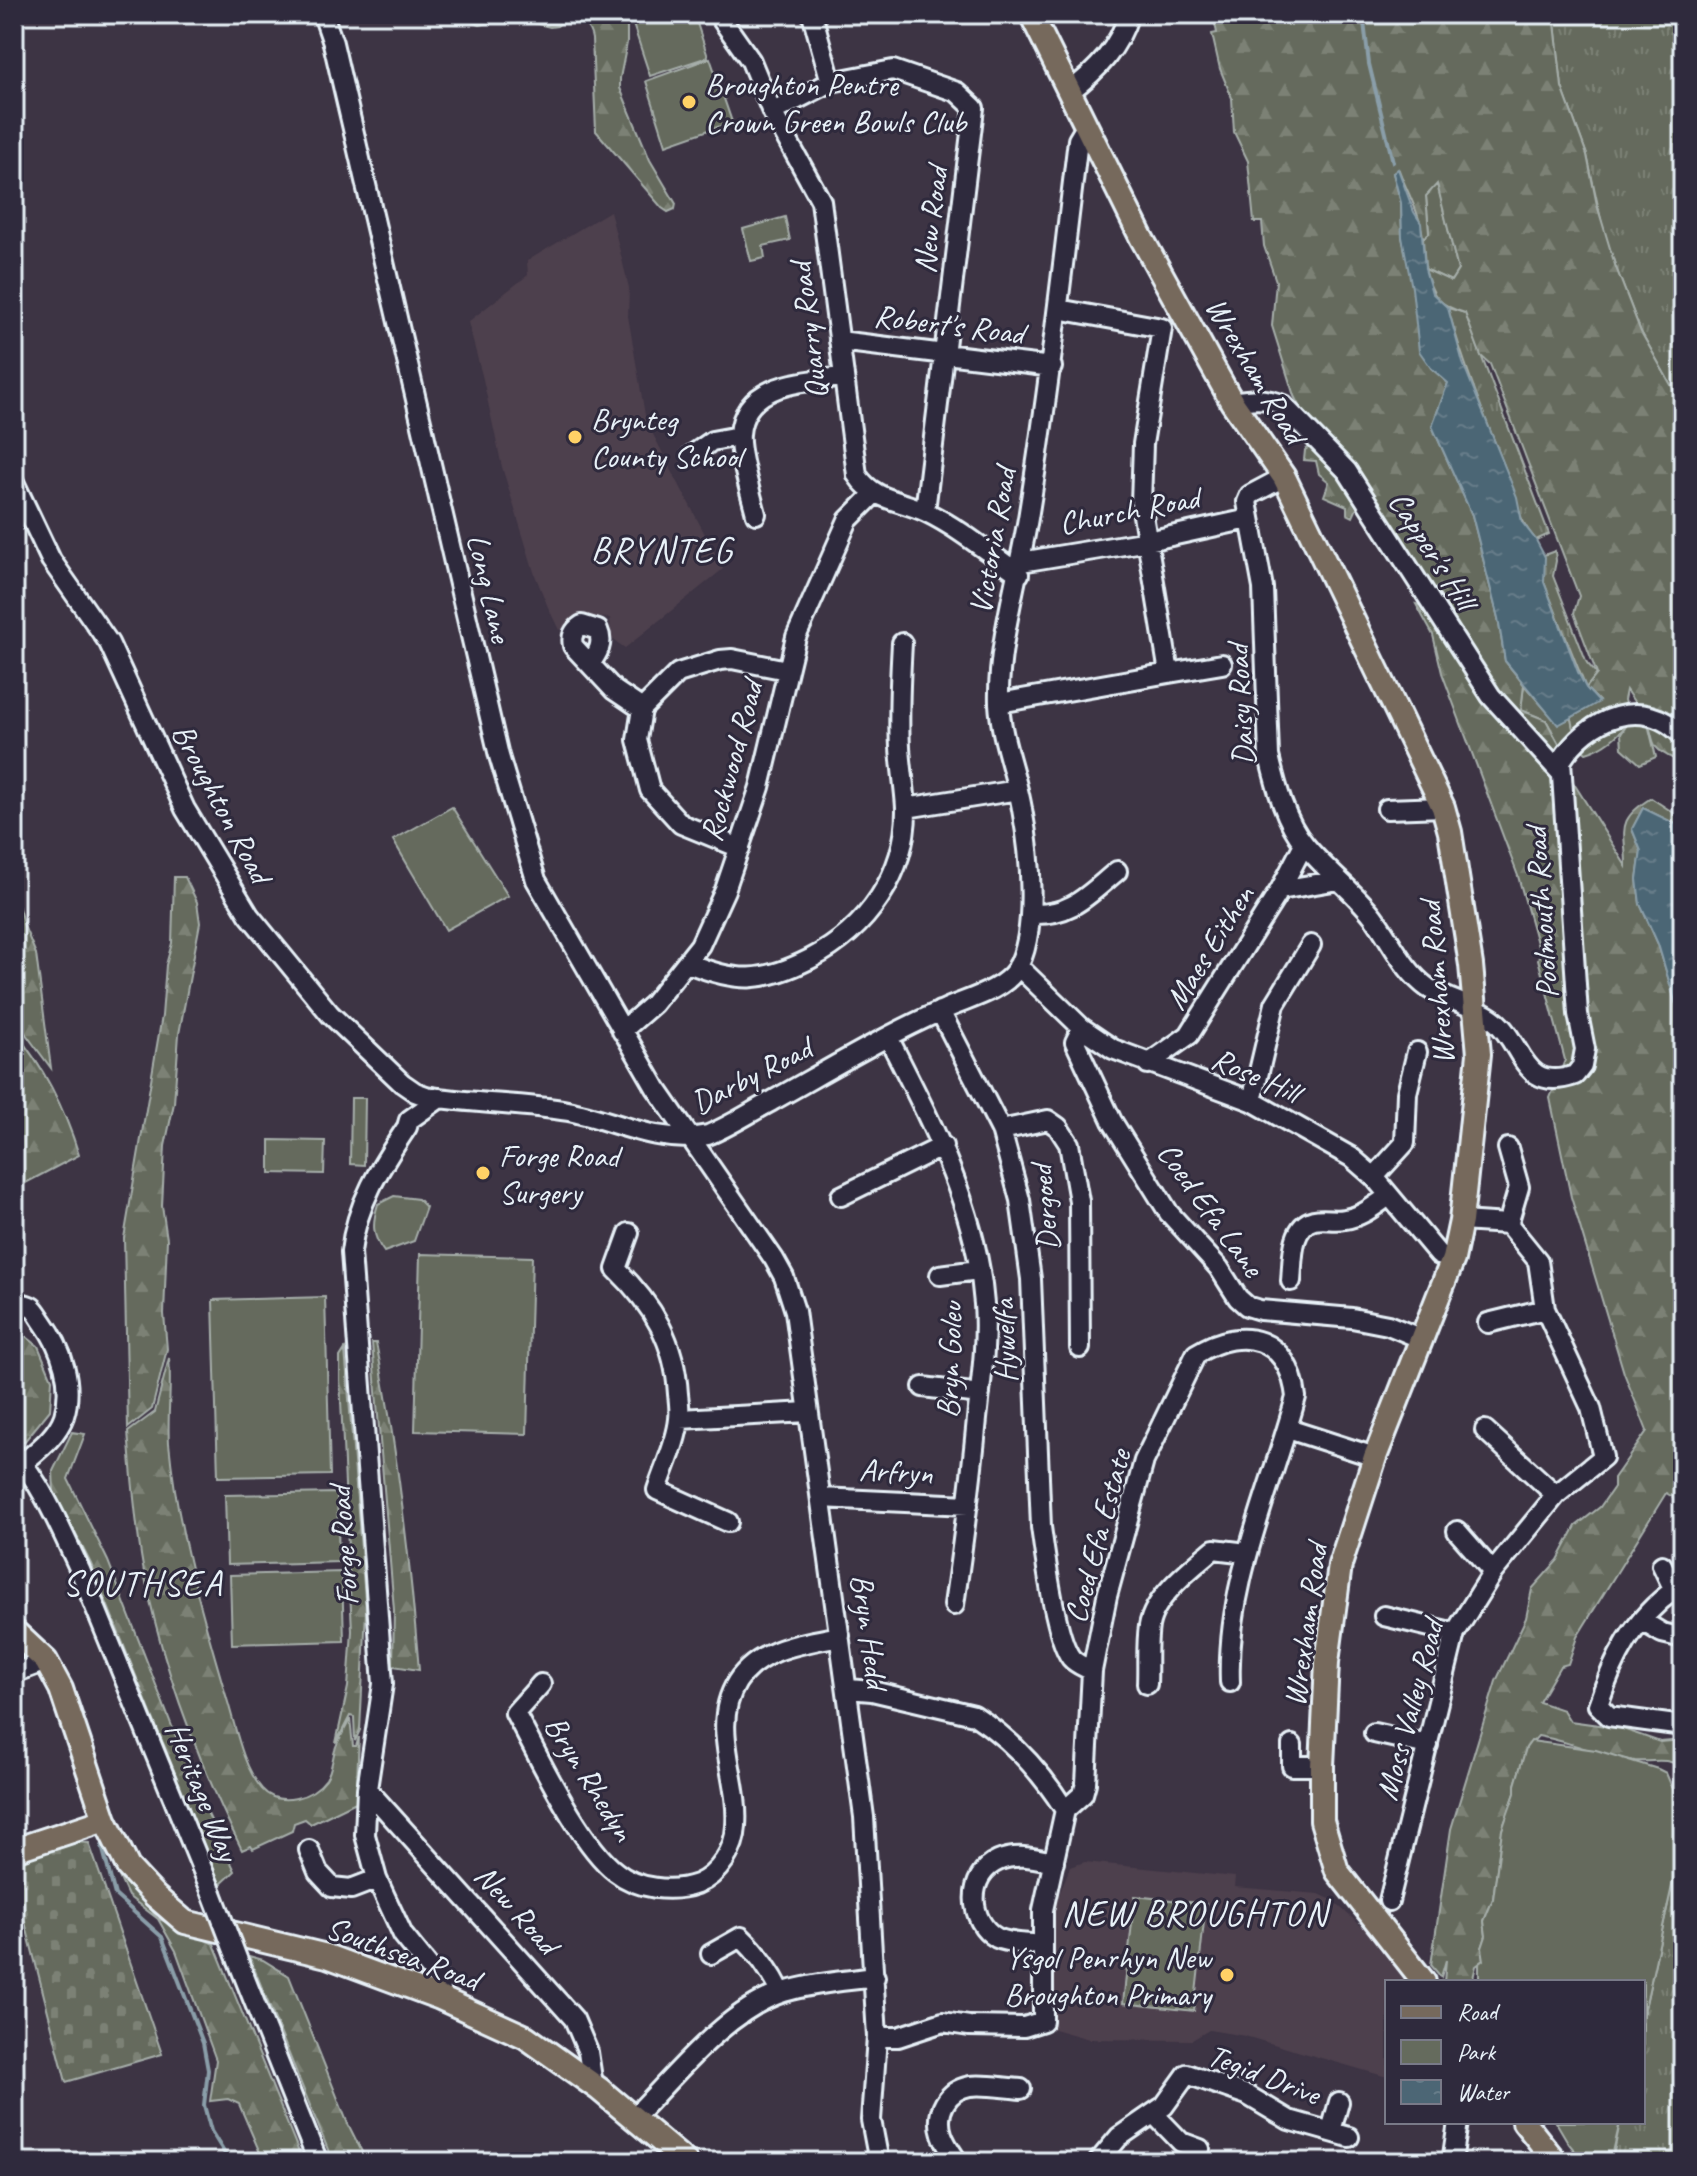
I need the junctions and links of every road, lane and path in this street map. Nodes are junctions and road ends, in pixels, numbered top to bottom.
1 (323, 14) edge
2 (718, 14) edge
3 (812, 14) edge
4 (1129, 14) edge
5 (1034, 19) edge
6 (831, 82) junction
7 (1069, 92) junction
8 (772, 112) junction
9 (1087, 125) junction
10 (1058, 309) junction
11 (839, 341) junction
12 (945, 355) junction
13 (1052, 367) junction
14 (843, 377) junction
15 (1232, 402) junction
16 (739, 436) junction
17 (692, 455) dead end
18 (1284, 477) junction
19 (14, 482) edge
20 (874, 494) junction
21 (925, 511) junction
22 (756, 514) dead end
23 (1249, 519) junction
24 (1148, 541) junction
25 (1020, 568) junction
26 (902, 643) dead end
27 (590, 664) dead end
28 (1222, 664) dead end
29 (787, 670) junction
30 (1169, 673) junction
31 (999, 703) junction
32 (642, 709) junction
33 (1683, 736) edge
34 (1560, 772) junction
35 (1018, 790) junction
36 (1443, 807) junction
37 (906, 808) junction
38 (1387, 809) dead end
39 (1304, 844) junction
40 (740, 848) junction
41 (1117, 871) dead end
42 (1339, 880) junction
43 (1280, 890) junction
44 (1031, 914) junction
45 (1311, 945) dead end
46 (688, 963) junction
47 (1018, 966) junction
48 (940, 1011) junction
49 (1477, 1012) junction
50 (1082, 1028) junction
51 (622, 1031) junction
52 (888, 1037) junction
53 (1417, 1052) dead end
54 (1148, 1064) junction
55 (402, 1083) junction
56 (440, 1098) junction
57 (1252, 1101) junction
58 (409, 1120) junction
59 (1001, 1130) junction
60 (691, 1139) junction
61 (943, 1146) junction
62 (1508, 1148) dead end
63 (1374, 1177) junction
64 (841, 1196) dead end
65 (1389, 1196) junction
66 (1461, 1221) junction
67 (1508, 1224) junction
68 (629, 1233) dead end
69 (1453, 1259) junction
70 (978, 1270) junction
71 (940, 1275) dead end
72 (1291, 1281) dead end
73 (14, 1302) edge
74 (1545, 1309) junction
75 (1488, 1323) dead end
76 (1422, 1339) junction
77 (1080, 1348) dead end
78 (923, 1387) dead end
79 (980, 1394) junction
80 (808, 1412) junction
81 (680, 1419) junction
82 (1288, 1429) junction
83 (1485, 1430) dead end
84 (1375, 1457) junction
85 (19, 1458) edge
86 (1556, 1495) junction
87 (821, 1498) junction
88 (968, 1505) junction
89 (728, 1522) dead end
90 (1457, 1531) dead end
91 (1247, 1553) junction
92 (1662, 1565) dead end
93 (1493, 1572) junction
94 (954, 1605) dead end
95 (1384, 1616) dead end
96 (1642, 1621) junction
97 (14, 1631) edge
98 (1455, 1633) junction
99 (840, 1636) junction
100 (1683, 1638) edge
101 (46, 1661) junction
102 (1092, 1671) junction
103 (14, 1673) edge
104 (1230, 1682) dead end
105 (541, 1684) dead end
106 (1147, 1684) dead end
107 (848, 1689) junction
108 (1683, 1726) edge
109 (1374, 1733) dead end
110 (1292, 1745) dead end
111 (1428, 1745) junction
112 (1292, 1766) junction
113 (1322, 1766) junction
114 (1292, 1786) dead end
115 (367, 1789) junction
116 (1065, 1810) junction
117 (105, 1820) junction
118 (14, 1850) edge
119 (309, 1850) dead end
120 (1054, 1862) junction
121 (377, 1879) junction
122 (1389, 1901) dead end
123 (1041, 1945) junction
124 (711, 1954) dead end
125 (875, 1977) junction
126 (1422, 1980) edge
127 (781, 1992) junction
128 (440, 1998) junction
129 (877, 2037) junction
130 (593, 2085) junction
131 (928, 2089) dead end
132 (1021, 2089) dead end
133 (945, 2100) junction
134 (1339, 2102) dead end
135 (1154, 2114) junction
136 (634, 2117) junction
137 (1458, 2124) edge
138 (1526, 2124) edge
139 (1200, 2149) dead end
140 (318, 2162) edge
141 (686, 2162) edge
142 (879, 2162) edge
143 (958, 2162) edge
144 (1098, 2162) edge
145 (1452, 2162) edge
146 (1556, 2162) edge

1 - 51 street, Long Lane
2 - 8 street, Quarry Road
3 - 6 street
4 - 7 street
5 - 7 main road, Wrexham Road
6 - 8 street, New Road
6 - 12 street, New Road
7 - 9 main road, Wrexham Road
8 - 11 street, Quarry Road
9 - 10 street, Victoria Road
9 - 15 main road, Wrexham Road
10 - 13 street, Victoria Road
10 - 24 street
11 - 12 street, Robert's Road
11 - 14 street, Quarry Road
12 - 13 street, Robert's Road
12 - 21 street, New Road
13 - 25 street, Victoria Road
14 - 16 street
14 - 20 street, Quarry Road
15 - 18 main road, Wrexham Road
15 - 34 street, Capper's Hill
16 - 17 street
16 - 22 street
18 - 23 street
18 - 36 main road, Wrexham Road
19 - 55 street, Broughton Road
20 - 21 street
20 - 29 street, Rockwood Road
21 - 25 street
23 - 24 street, Church Road
23 - 39 street, Daisy Road
24 - 25 street, Church Road
24 - 30 street
25 - 31 street, Victoria Road
26 - 37 street
27 - 32 street
28 - 30 street
29 - 32 street
29 - 40 street, Rockwood Road
30 - 31 street
31 - 35 street, Victoria Road
32 - 40 street
33 - 34 street
34 - 49 street, Poolmouth Road
35 - 37 street
35 - 44 street, Victoria Road
36 - 38 street
36 - 49 main road, Wrexham Road
37 - 46 street
39 - 42 street, Daisy Road
39 - 43 street, Maes Eithen
40 - 46 street, Rockwood Road
41 - 44 street
42 - 43 street, Maes Eithen
42 - 49 street, Daisy Road
43 - 54 street, Maes Eithen
44 - 47 street, Victoria Road
45 - 57 street
46 - 51 street, Rockwood Road
47 - 48 street, Darby Road
47 - 50 street, Rose Hill
48 - 52 street, Darby Road
48 - 59 street, Hywelfa
49 - 66 main road, Wrexham Road
50 - 54 street, Rose Hill
50 - 76 street, Coed Efa Lane
51 - 60 street, Long Lane
52 - 60 street, Darby Road
52 - 61 street, Bryn Goleu
53 - 63 street
54 - 57 street, Rose Hill
55 - 56 street, Broughton Road
55 - 58 street
56 - 58 street, Forge Road
56 - 60 street, Darby Road
57 - 63 street, Rose Hill
58 - 115 street, Forge Road
59 - 77 street, Dergoed
59 - 102 street, Hywelfa
60 - 80 street, Bryn Hedd
61 - 64 street
61 - 70 street, Bryn Goleu
62 - 67 street
63 - 65 street, Rose Hill
65 - 69 street, Rose Hill
65 - 72 street
66 - 67 street
66 - 69 main road, Wrexham Road
67 - 74 street, Moss Valley Road
68 - 81 street
69 - 76 main road, Wrexham Road
70 - 71 street
70 - 79 street, Bryn Goleu
73 - 85 street
74 - 75 street
74 - 86 street, Moss Valley Road
76 - 84 main road, Wrexham Road
78 - 79 street
79 - 88 street, Bryn Goleu
80 - 81 street
80 - 87 street, Bryn Hedd
81 - 89 street
82 - 84 street
82 - 91 street, Coed Efa Estate
82 - 102 street, Coed Efa Estate
83 - 86 street
84 - 113 main road, Wrexham Road
85 - 140 street, Heritage Way, bridge
86 - 93 street, Moss Valley Road
87 - 88 street, Arfryn
87 - 99 street, Bryn Hedd
88 - 94 street, Bryn Goleu
90 - 93 street
91 - 104 street, Coed Efa Estate
91 - 106 street
92 - 96 street
93 - 98 street, Moss Valley Road
95 - 98 street
96 - 100 street
96 - 108 street
97 - 101 main road
98 - 111 street, Moss Valley Road
99 - 105 street, Bryn Rhedyn
99 - 107 street, Bryn Hedd
101 - 103 street
101 - 117 main road, Southsea Road
102 - 116 street, Coed Efa Estate
107 - 116 street
107 - 125 street, Bryn Hedd
109 - 111 street
110 - 112 street
111 - 122 street, Moss Valley Road
112 - 113 street
112 - 114 street
113 - 126 main road, Wrexham Road
115 - 121 street, Forge Road
115 - 130 street, New Road
116 - 120 street
117 - 118 main road
117 - 128 main road, Southsea Road
119 - 121 street
120 - 123 street
120 - 123 street
121 - 128 street, Forge Road
123 - 129 street
124 - 127 street
125 - 127 street
125 - 129 street, Bryn Hedd
127 - 136 street
128 - 130 main road, Southsea Road
129 - 142 street, Bryn Hedd
130 - 136 main road, Southsea Road
131 - 133 street
132 - 133 street
133 - 143 street
134 - 135 street, Tegid Drive
135 - 139 street
135 - 144 street, Tegid Drive
136 - 141 main road, Southsea Road
137 - 145 street
138 - 146 main road

